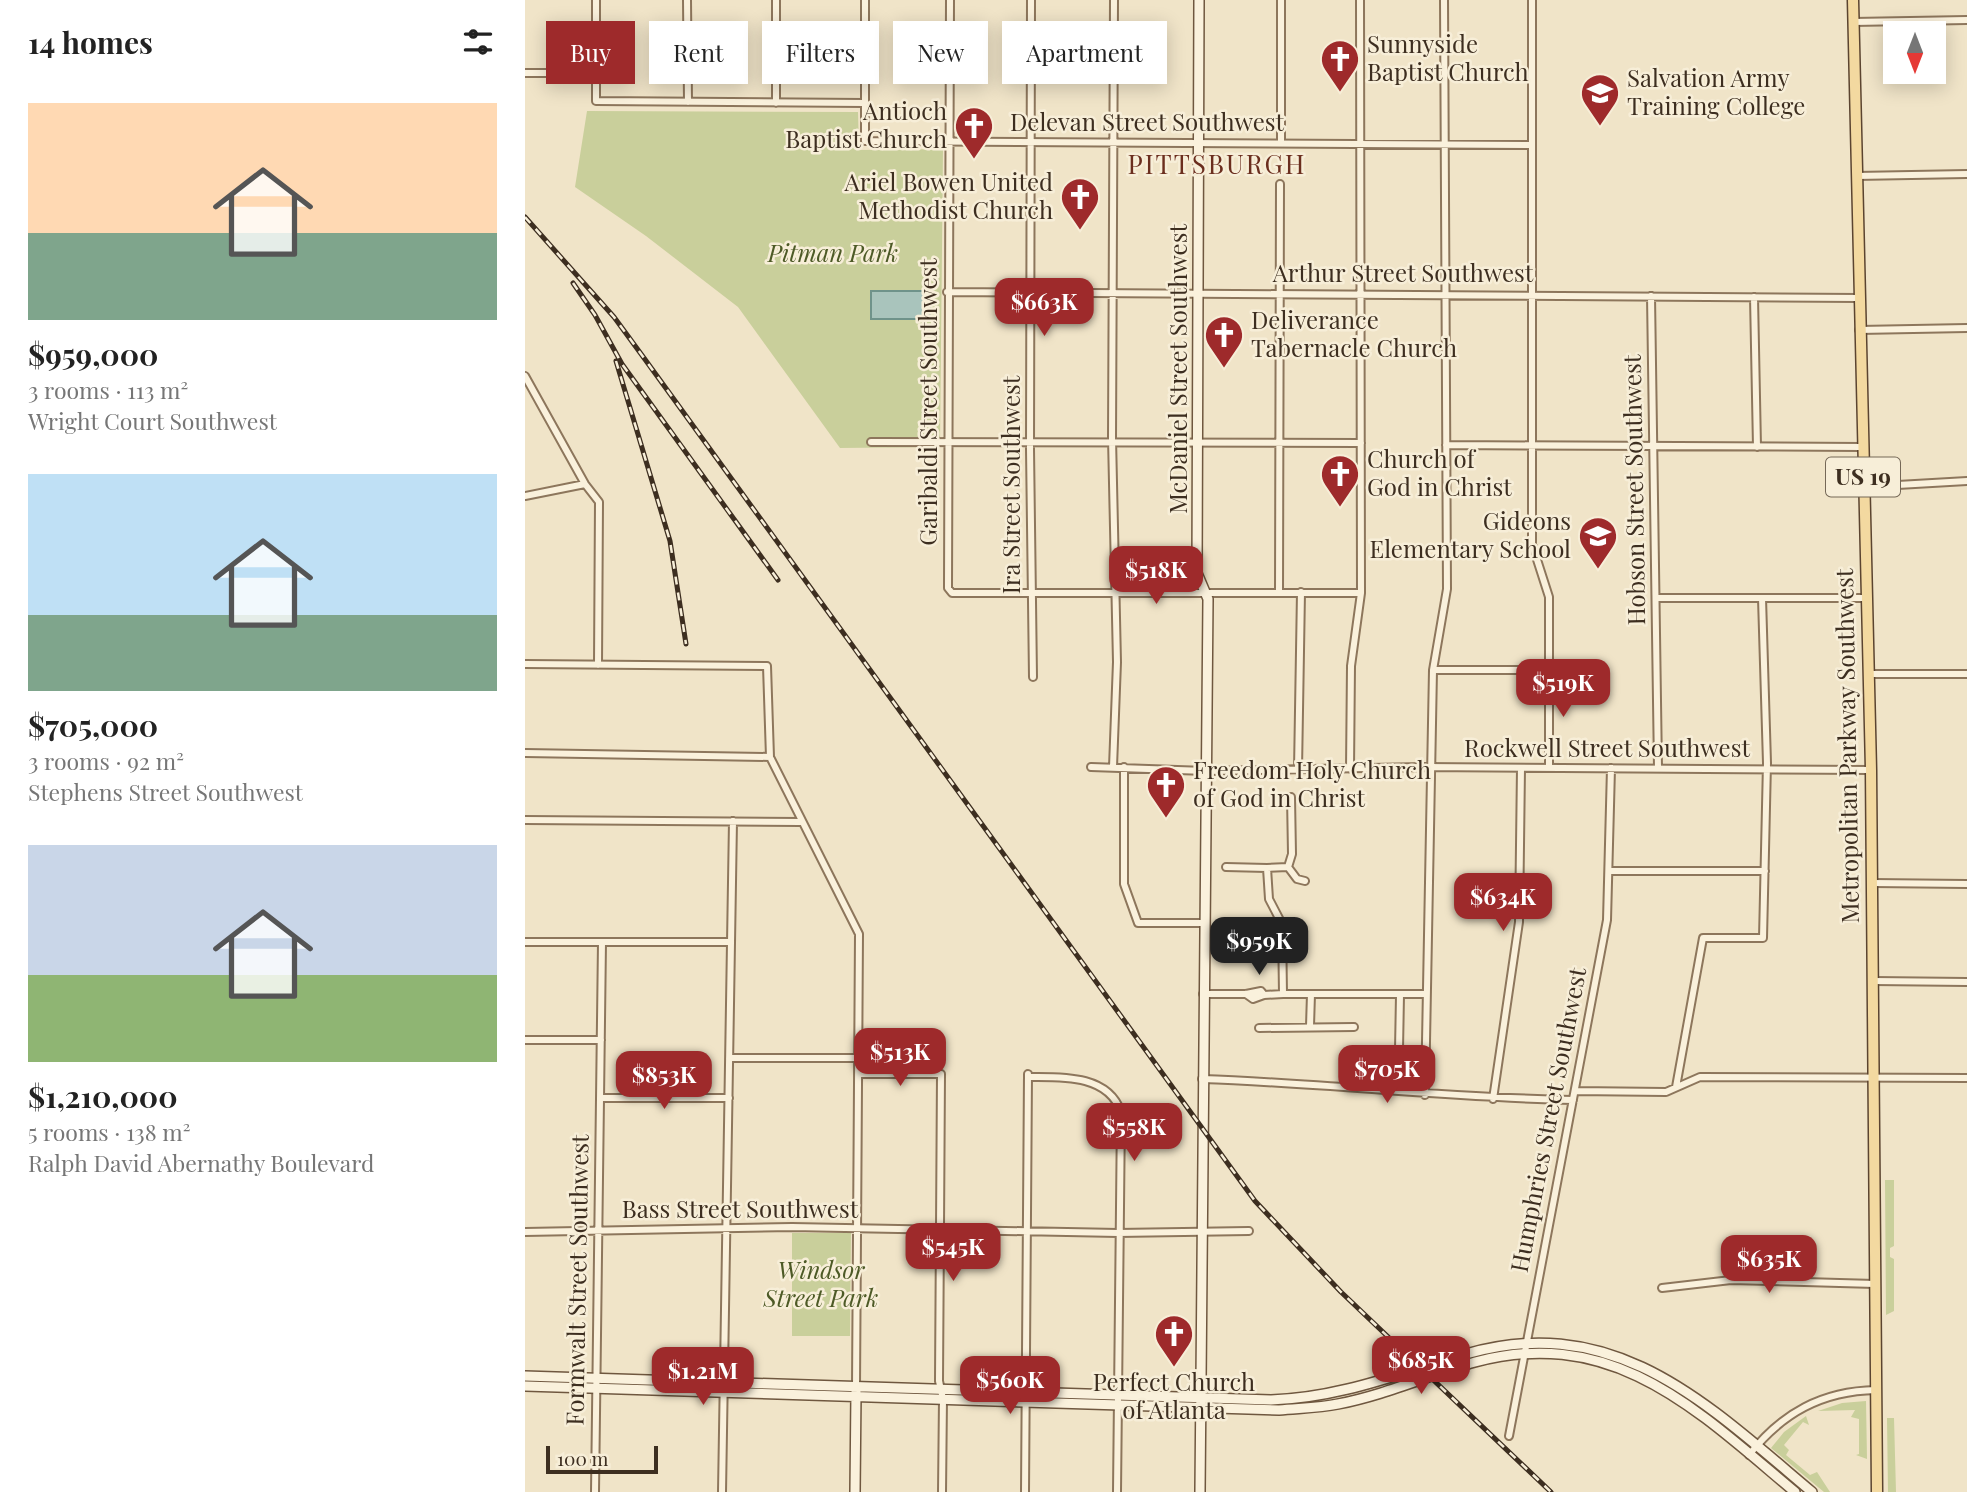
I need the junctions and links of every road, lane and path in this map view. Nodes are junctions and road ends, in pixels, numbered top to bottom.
1 (596, 0) edge
2 (687, 0) edge
3 (776, 0) edge
4 (865, 0) edge
5 (950, 0) edge
6 (1031, 0) edge
7 (1114, 0) edge
8 (1199, 0) edge
9 (1281, 0) edge
10 (1360, 0) edge
11 (1444, 0) edge
12 (1532, 0) edge
13 (1853, 0) edge
14 (1967, 20) edge
15 (596, 21) edge
16 (1853, 22) junction
17 (525, 73) edge
18 (546, 73) edge
19 (596, 84) edge
20 (688, 102) junction
21 (776, 103) junction
22 (865, 103) junction
23 (950, 141) junction
24 (1031, 142) junction
25 (1113, 142) junction
26 (1199, 142) junction
27 (1281, 142) junction
28 (1360, 143) junction
29 (1444, 144) junction
30 (1532, 145) junction
31 (1967, 174) edge
32 (1856, 176) junction
33 (1280, 184) dead end
34 (947, 292) junction
35 (1031, 292) junction
36 (1113, 292) junction
37 (1198, 292) junction
38 (1280, 293) junction
39 (1360, 293) junction
40 (1445, 294) junction
41 (1532, 295) junction
42 (1651, 296) junction
43 (1754, 297) junction
44 (1859, 298) junction
45 (1967, 328) edge
46 (1859, 330) junction
47 (525, 376) edge
48 (871, 442) dead end
49 (948, 442) junction
50 (1030, 443) junction
51 (1112, 443) junction
52 (1198, 443) junction
53 (1279, 443) junction
54 (1360, 443) junction
55 (1446, 445) junction
56 (1532, 446) junction
57 (1655, 446) junction
58 (1757, 447) junction
59 (1862, 447) junction
60 (1967, 481) edge
61 (585, 484) junction
62 (1863, 487) junction
63 (525, 496) edge
64 (1279, 592) junction
65 (1301, 592) junction
66 (1031, 593) junction
67 (1115, 593) junction
68 (1205, 593) junction
69 (1360, 593) junction
70 (1656, 597) junction
71 (1762, 598) junction
72 (1867, 598) junction
73 (525, 663) edge
74 (598, 665) junction
75 (1433, 670) junction
76 (1549, 670) junction
77 (1869, 674) junction
78 (1967, 674) edge
79 (1034, 677) dead end
80 (525, 752) edge
81 (770, 757) junction
82 (1091, 767) dead end
83 (1113, 767) junction
84 (1125, 767) junction
85 (1429, 767) junction
86 (1521, 768) junction
87 (1549, 768) junction
88 (1611, 768) junction
89 (1658, 768) junction
90 (1350, 769) junction
91 (1767, 769) junction
92 (1299, 770) junction
93 (1871, 770) junction
94 (1206, 771) junction
95 (1291, 797) dead end
96 (525, 820) edge
97 (733, 821) junction
98 (800, 821) junction
99 (1226, 867) dead end
100 (1288, 867) junction
101 (1267, 868) junction
102 (1610, 871) junction
103 (1765, 872) junction
104 (1305, 881) dead end
105 (1872, 883) junction
106 (1967, 884) edge
107 (1204, 923) junction
108 (525, 942) edge
109 (602, 942) junction
110 (730, 942) junction
111 (1873, 981) junction
112 (1967, 982) edge
113 (1203, 994) junction
114 (1283, 994) junction
115 (1311, 994) junction
116 (1426, 994) junction
117 (1400, 995) junction
118 (1310, 1026) junction
119 (1354, 1027) dead end
120 (1259, 1028) dead end
121 (525, 1040) edge
122 (601, 1040) junction
123 (1399, 1050) dead end
124 (729, 1058) junction
125 (858, 1058) junction
126 (858, 1074) junction
127 (1874, 1078) junction
128 (1967, 1078) edge
129 (1202, 1079) junction
130 (1676, 1087) junction
131 (1575, 1091) junction
132 (1425, 1095) junction
133 (600, 1098) junction
134 (729, 1098) junction
135 (1493, 1099) junction
136 (1573, 1100) junction
137 (727, 1227) junction
138 (857, 1229) junction
139 (940, 1230) junction
140 (525, 1231) edge
141 (598, 1231) junction
142 (1025, 1231) junction
143 (1249, 1231) dead end
144 (1118, 1233) junction
145 (1201, 1233) junction
146 (1875, 1284) junction
147 (1662, 1288) dead end
148 (1525, 1349) junction
149 (525, 1376) edge
150 (724, 1382) junction
151 (597, 1383) junction
152 (525, 1386) edge
153 (856, 1387) junction
154 (1876, 1390) junction
155 (1026, 1391) junction
156 (724, 1393) junction
157 (941, 1394) junction
158 (1117, 1394) junction
159 (856, 1398) junction
160 (1026, 1402) junction
161 (1202, 1403) junction
162 (1117, 1405) junction
163 (1509, 1436) dead end
164 (1757, 1446) junction
165 (1749, 1455) junction
166 (595, 1492) edge
167 (722, 1492) edge
168 (855, 1492) edge
169 (942, 1492) edge
170 (1025, 1492) edge
171 (1117, 1492) edge
172 (1201, 1492) edge
173 (1795, 1492) edge
174 (1812, 1492) edge
175 (1877, 1492) edge

1 - 15 street
2 - 20 street
3 - 21 street
4 - 22 street
5 - 23 street, Garibaldi Street Southwest
6 - 24 street, Ira Street Southwest
7 - 25 street
8 - 26 main road, McDaniel Street Southwest
9 - 27 street
10 - 28 street
11 - 29 street
12 - 30 street
13 - 16 main road, Metropolitan Parkway Southwest / US 19
14 - 16 street
16 - 32 main road, Metropolitan Parkway Southwest / US 19
17 - 18 street
19 - 20 street
20 - 21 street
21 - 22 street
22 - 23 street, Delevan Street Southwest
23 - 24 street, Delevan Street Southwest
23 - 34 street, Garibaldi Street Southwest
24 - 25 street, Delevan Street Southwest
24 - 35 street, Ira Street Southwest
25 - 26 street, Delevan Street Southwest
25 - 36 street
26 - 27 street, Delevan Street Southwest
26 - 37 main road, McDaniel Street Southwest
27 - 28 street, Delevan Street Southwest
28 - 29 street, Delevan Street Southwest
28 - 39 street
29 - 30 street, Delevan Street Southwest
29 - 40 street
30 - 41 street
31 - 32 street
32 - 44 main road, Metropolitan Parkway Southwest / US 19
33 - 38 street
34 - 35 street, Arthur Street Southwest
34 - 49 street, Garibaldi Street Southwest
35 - 36 street, Arthur Street Southwest
35 - 50 street, Ira Street Southwest
36 - 37 street, Arthur Street Southwest
36 - 51 street
37 - 38 street, Arthur Street Southwest
37 - 52 main road, McDaniel Street Southwest
38 - 39 street, Arthur Street Southwest
38 - 53 street
39 - 40 street, Arthur Street Southwest
39 - 54 street
40 - 41 street, Arthur Street Southwest
40 - 55 street
41 - 42 street, Arthur Street Southwest
41 - 56 street
42 - 43 street, Arthur Street Southwest
42 - 57 street, Hobson Street Southwest
43 - 44 street, Arthur Street Southwest
43 - 58 street
44 - 46 main road, Metropolitan Parkway Southwest / US 19
45 - 46 street
46 - 59 main road, Metropolitan Parkway Southwest / US 19
47 - 61 street
48 - 49 street
49 - 50 street
49 - 66 street, Garibaldi Street Southwest
50 - 51 street
50 - 66 street, Ira Street Southwest
51 - 52 street
51 - 67 street
52 - 53 street
52 - 68 main road, McDaniel Street Southwest
53 - 54 street
53 - 64 street
54 - 69 street
55 - 56 street
55 - 75 street
56 - 57 street
56 - 76 street
57 - 58 street
57 - 70 street, Hobson Street Southwest
58 - 59 street
59 - 62 main road, Metropolitan Parkway Southwest / US 19
60 - 62 street
61 - 63 street
61 - 74 street
62 - 72 main road, Metropolitan Parkway Southwest / US 19
64 - 65 street
64 - 68 street
65 - 69 street
65 - 92 street
66 - 67 street
66 - 79 street, Ira Street Southwest
67 - 68 street
67 - 83 street
68 - 94 main road, McDaniel Street Southwest
69 - 90 street
70 - 71 street
70 - 89 street, Hobson Street Southwest
71 - 72 street
71 - 91 street
72 - 77 main road, Metropolitan Parkway Southwest / US 19
73 - 74 street
74 - 81 street
75 - 76 street
75 - 85 street
76 - 87 street
77 - 78 street
77 - 93 main road, Metropolitan Parkway Southwest / US 19
80 - 81 street
81 - 98 street
82 - 83 street, Rockwell Street Southwest
83 - 84 street, Rockwell Street Southwest
84 - 94 street, Rockwell Street Southwest
84 - 107 street
85 - 86 street, Rockwell Street Southwest
85 - 90 street, Rockwell Street Southwest
85 - 116 street
86 - 87 street, Rockwell Street Southwest
86 - 135 street
87 - 88 street, Rockwell Street Southwest
88 - 89 street, Rockwell Street Southwest
88 - 102 street, Humphries Street Southwest
89 - 91 street, Rockwell Street Southwest
90 - 92 street, Rockwell Street Southwest
91 - 93 street, Rockwell Street Southwest
91 - 103 street
92 - 94 street, Rockwell Street Southwest
93 - 105 main road, Metropolitan Parkway Southwest / US 19
94 - 107 main road, McDaniel Street Southwest
95 - 100 street
96 - 97 street
97 - 98 street
97 - 110 street
98 - 125 street
99 - 101 street
100 - 101 street
100 - 104 street
101 - 114 street
102 - 103 street
102 - 131 street, Humphries Street Southwest
103 - 130 street
105 - 106 street
105 - 111 main road, Metropolitan Parkway Southwest / US 19
107 - 113 main road, McDaniel Street Southwest
108 - 109 street
109 - 110 street
109 - 122 street, Formwalt Street Southwest
110 - 124 street
111 - 112 street
111 - 127 main road, Metropolitan Parkway Southwest / US 19
113 - 114 street
113 - 129 main road, McDaniel Street Southwest
114 - 115 street
115 - 117 street
115 - 118 street
116 - 117 street
116 - 132 street
117 - 123 street
118 - 119 street
118 - 120 street
121 - 122 street
122 - 133 street, Formwalt Street Southwest
124 - 125 street
124 - 134 street
125 - 126 street
126 - 138 street
126 - 139 street
127 - 128 street
127 - 130 street
127 - 146 main road, Metropolitan Parkway Southwest / US 19
129 - 132 street
129 - 145 main road, McDaniel Street Southwest
130 - 131 street
131 - 136 street, Humphries Street Southwest
132 - 135 street
133 - 134 street
133 - 141 street, Formwalt Street Southwest
134 - 137 street
135 - 136 street
136 - 148 street, Humphries Street Southwest
137 - 138 street, Bass Street Southwest
137 - 141 street, Bass Street Southwest
137 - 150 street
138 - 139 street, Bass Street Southwest
138 - 153 street
139 - 142 street, Bass Street Southwest
139 - 157 street
140 - 141 street, Bass Street Southwest
141 - 151 street, Formwalt Street Southwest
142 - 144 street, Bass Street Southwest
142 - 144 street
142 - 155 street
143 - 145 street, Bass Street Southwest
144 - 145 street, Bass Street Southwest
144 - 158 street
145 - 161 main road, McDaniel Street Southwest
146 - 147 street
146 - 154 main road, Metropolitan Parkway Southwest / US 19
148 - 161 main road
148 - 163 street, Humphries Street Southwest
148 - 164 main road
148 - 165 main road
149 - 151 main road
150 - 151 main road
150 - 153 main road
150 - 156 street
151 - 152 main road
151 - 156 main road
151 - 166 street, Formwalt Street Southwest
153 - 157 main road
153 - 159 main road
154 - 164 street
154 - 175 main road, Metropolitan Parkway Southwest / US 19
155 - 157 main road
155 - 158 main road
155 - 160 street
156 - 159 main road
156 - 167 street
157 - 159 main road
157 - 160 main road
157 - 169 street
158 - 161 main road
158 - 162 street
159 - 168 main road
160 - 162 main road
160 - 170 street
161 - 162 main road
161 - 172 main road, McDaniel Street Southwest
162 - 171 street
164 - 165 street
164 - 174 main road
165 - 173 main road

